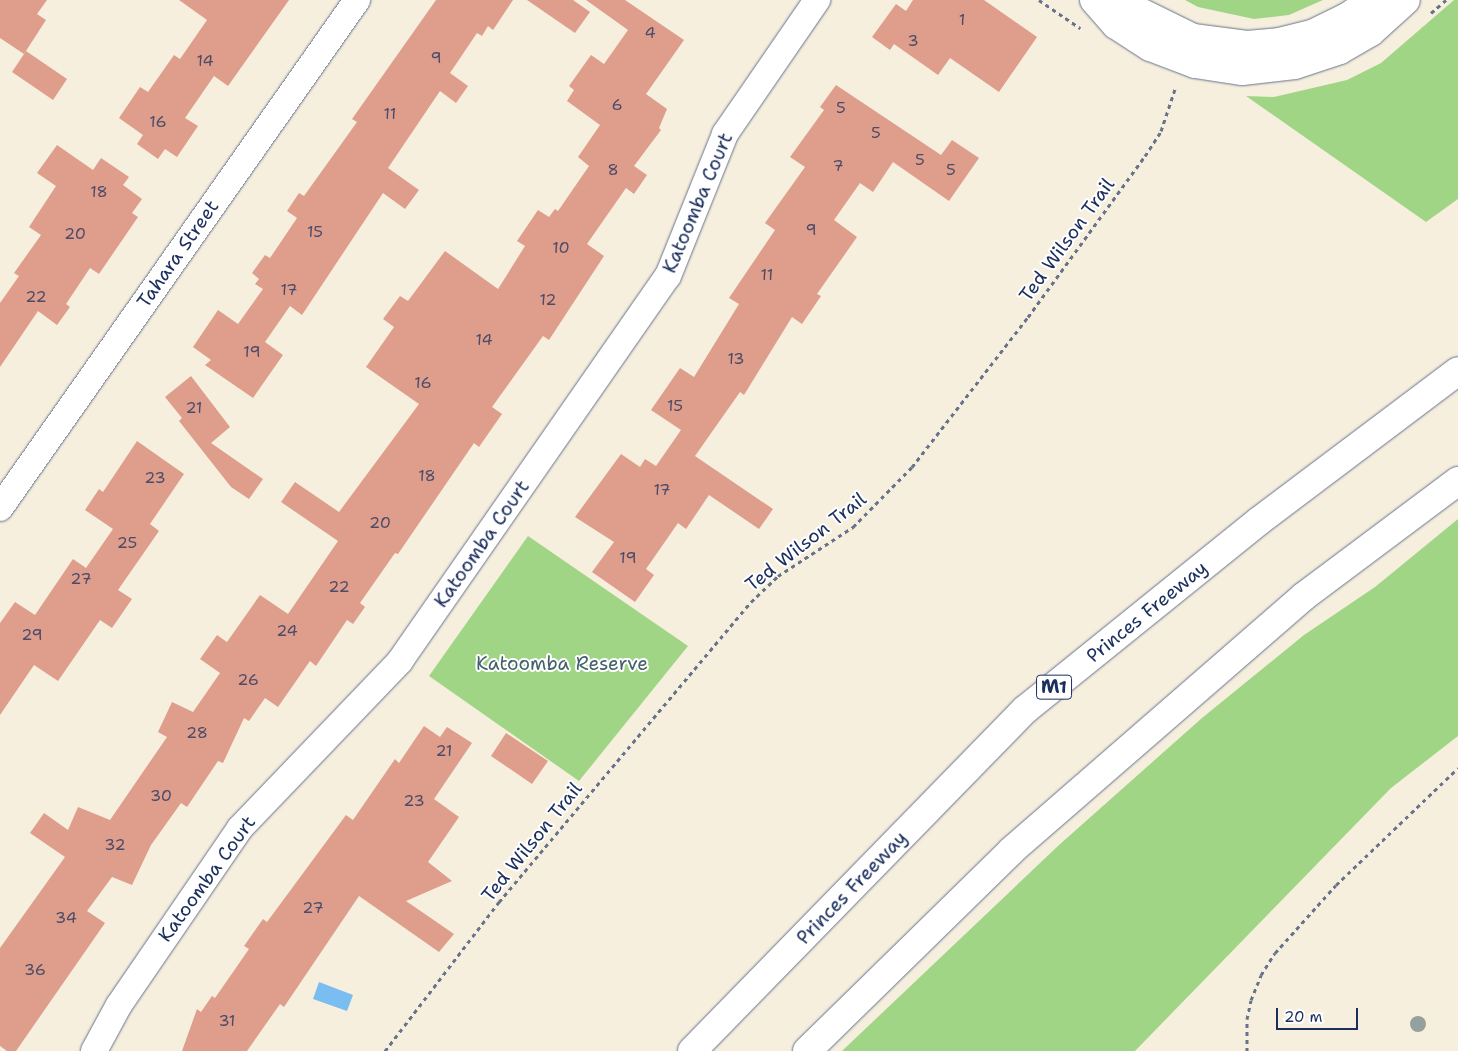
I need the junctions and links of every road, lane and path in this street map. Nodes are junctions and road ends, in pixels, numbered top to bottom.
1 (357, 0) edge
2 (817, 0) edge
3 (1094, 0) edge
4 (1116, 0) edge
5 (1372, 0) edge
6 (1406, 0) edge
7 (1176, 82) dead end
8 (1458, 371) edge
9 (1458, 481) edge
10 (0, 508) edge
11 (1458, 768) edge
12 (94, 1051) edge
13 (385, 1051) edge
14 (692, 1051) edge
15 (807, 1051) edge
16 (1247, 1051) edge

1 - 10 street, Tahara Street
2 - 12 street, Katoomba Court
3 - 6 main road
4 - 5 main road
7 - 13 path, Ted Wilson Trail
8 - 14 main road, Princes Freeway / M1
9 - 15 main road
11 - 16 path

